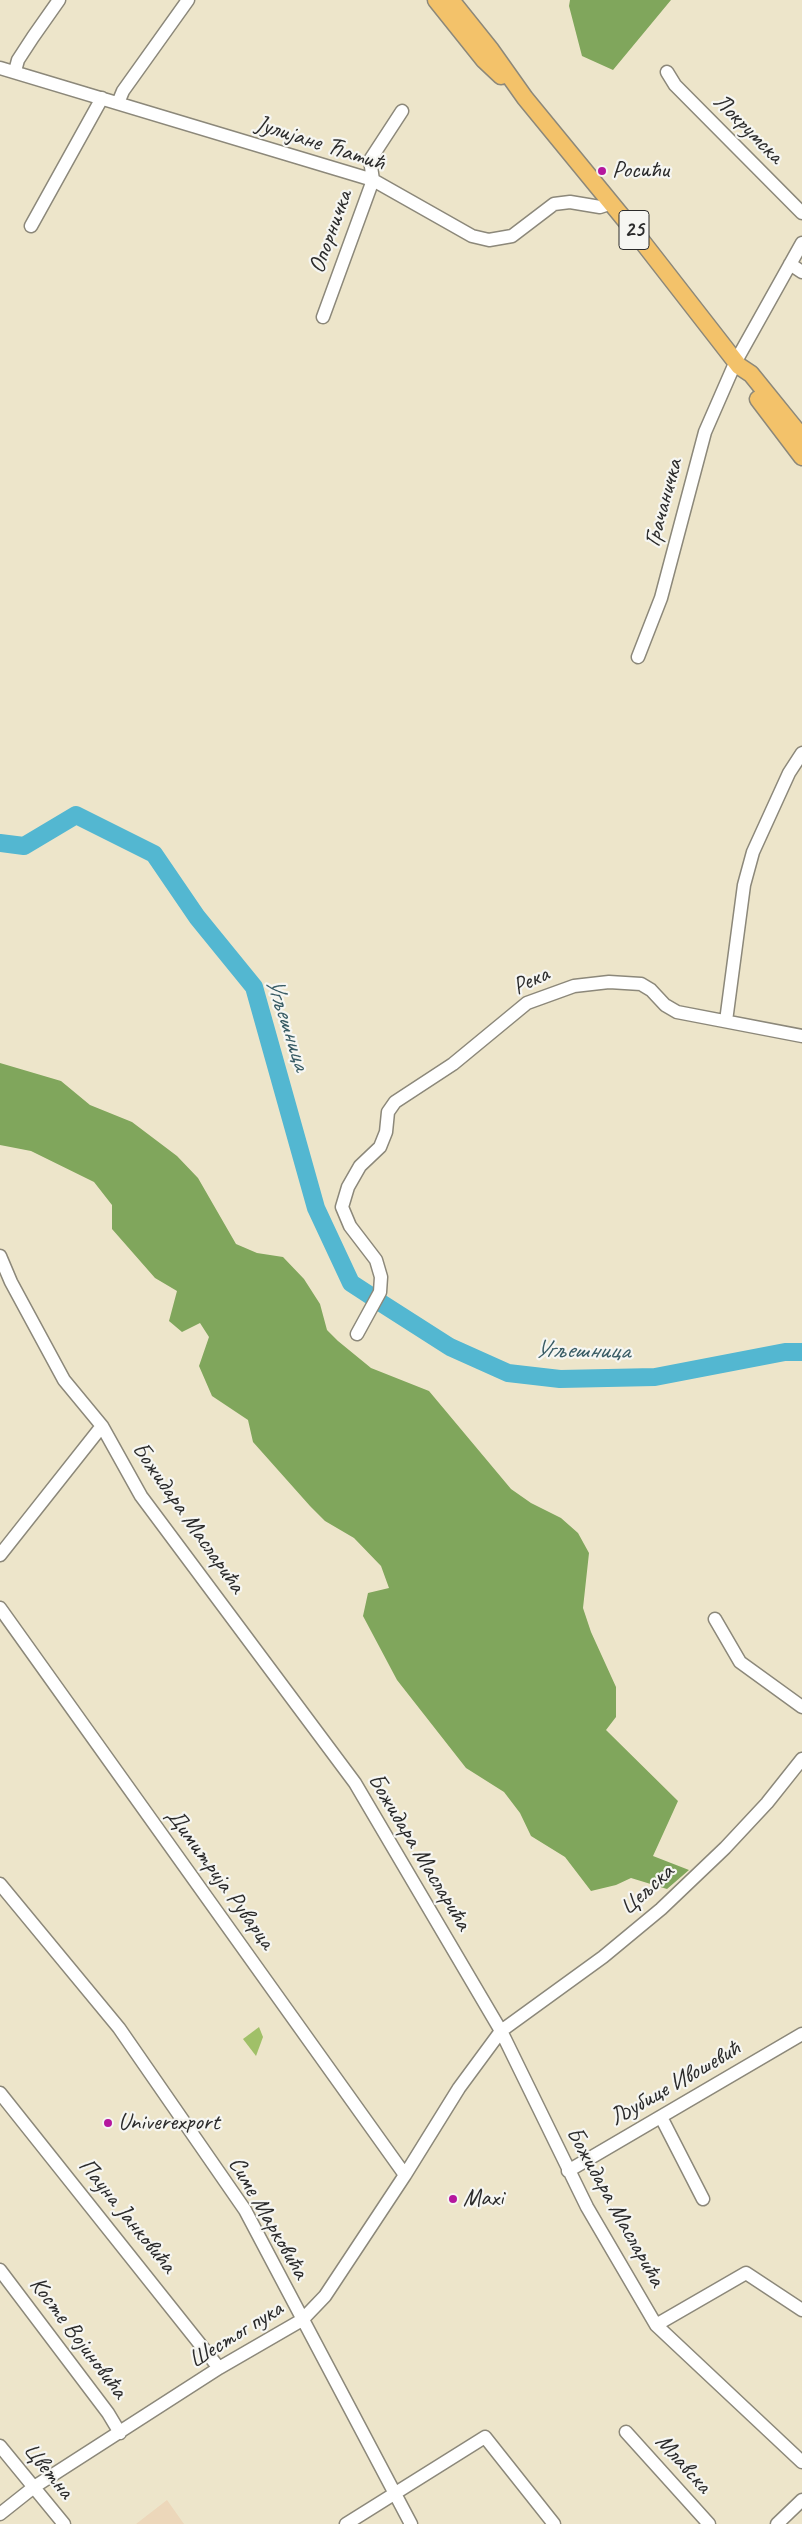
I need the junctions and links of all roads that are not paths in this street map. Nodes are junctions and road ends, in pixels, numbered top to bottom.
1 (60, 0) edge
2 (188, 0) edge
3 (436, 0) edge
4 (451, 0) edge
5 (0, 68) edge
6 (15, 72) junction
7 (667, 72) dead end
8 (102, 98) junction
9 (525, 98) junction
10 (118, 103) junction
11 (402, 112) dead end
12 (373, 180) junction
13 (612, 203) junction
14 (802, 213) edge
15 (31, 226) dead end
16 (802, 243) edge
17 (790, 264) junction
18 (802, 272) edge
19 (323, 317) dead end
20 (737, 364) junction
21 (802, 436) edge
22 (802, 457) edge
23 (638, 657) dead end
24 (802, 753) edge
25 (726, 1021) junction
26 (802, 1036) edge
27 (0, 1256) edge
28 (357, 1334) dead end
29 (102, 1426) junction
30 (0, 1554) edge
31 (0, 1608) edge
32 (715, 1619) dead end
33 (802, 1708) edge
34 (802, 1759) edge
35 (0, 1884) edge
36 (502, 2031) junction
37 (802, 2034) edge
38 (0, 2093) edge
39 (661, 2117) junction
40 (568, 2171) junction
41 (405, 2175) junction
42 (703, 2199) dead end
43 (0, 2270) edge
44 (802, 2310) edge
45 (302, 2320) junction
46 (656, 2325) junction
47 (219, 2368) junction
48 (626, 2432) dead end
49 (120, 2433) junction
50 (0, 2446) edge
51 (802, 2462) edge
52 (34, 2487) junction
53 (394, 2494) junction
54 (802, 2500) edge
55 (0, 2514) edge
56 (64, 2524) edge
57 (346, 2524) edge
58 (411, 2524) edge
59 (554, 2524) edge
60 (709, 2524) edge
61 (777, 2524) edge

1 - 6 street
2 - 10 street
3 - 9 main road, 25
4 - 9 main road, 25
5 - 6 street, Јулијане Ћатић
6 - 8 street, Јулијане Ћатић
7 - 14 street, Локрумска
8 - 10 street, Јулијане Ћатић
8 - 15 street
9 - 13 main road, 25
10 - 12 street, Јулијане Ћатић
11 - 12 street, Опорничка
12 - 13 street, Јулијане Ћатић
12 - 19 street, Опорничка
13 - 20 main road, 25
16 - 17 street, Грачаничка
17 - 18 street
17 - 20 street, Грачаничка
20 - 21 main road, 25
20 - 22 main road, 25
20 - 23 street, Грачаничка
24 - 25 street
25 - 26 street, Река
25 - 28 street, Река
27 - 29 street, Божидара Масларића
29 - 30 street
29 - 36 street, Божидара Масларића
31 - 41 street, Димитрија Руварца
32 - 33 street
34 - 36 street, Цељска
35 - 45 street, Симе Марковића
36 - 40 street, Божидара Масларића
36 - 41 street, Шестог пука
37 - 39 street, Љубице Ивошевић
38 - 47 street, Пауна Јанковића
39 - 40 street, Љубице Ивошевић
39 - 42 street
40 - 46 street, Божидара Масларића
41 - 45 street, Шестог пука
43 - 49 street, Косте Војиновића
44 - 46 street
45 - 47 street, Шестог пука
45 - 53 street, Симе Марковића
46 - 51 street, Божидара Масларића
47 - 49 street, Шестог пука
48 - 60 street, Млавска
49 - 52 street, Шестог пука
50 - 52 street, Цветна
52 - 55 street, Шестог пука
52 - 56 street, Цветна
53 - 57 street
53 - 58 street, Симе Марковића
53 - 59 street
54 - 61 street

